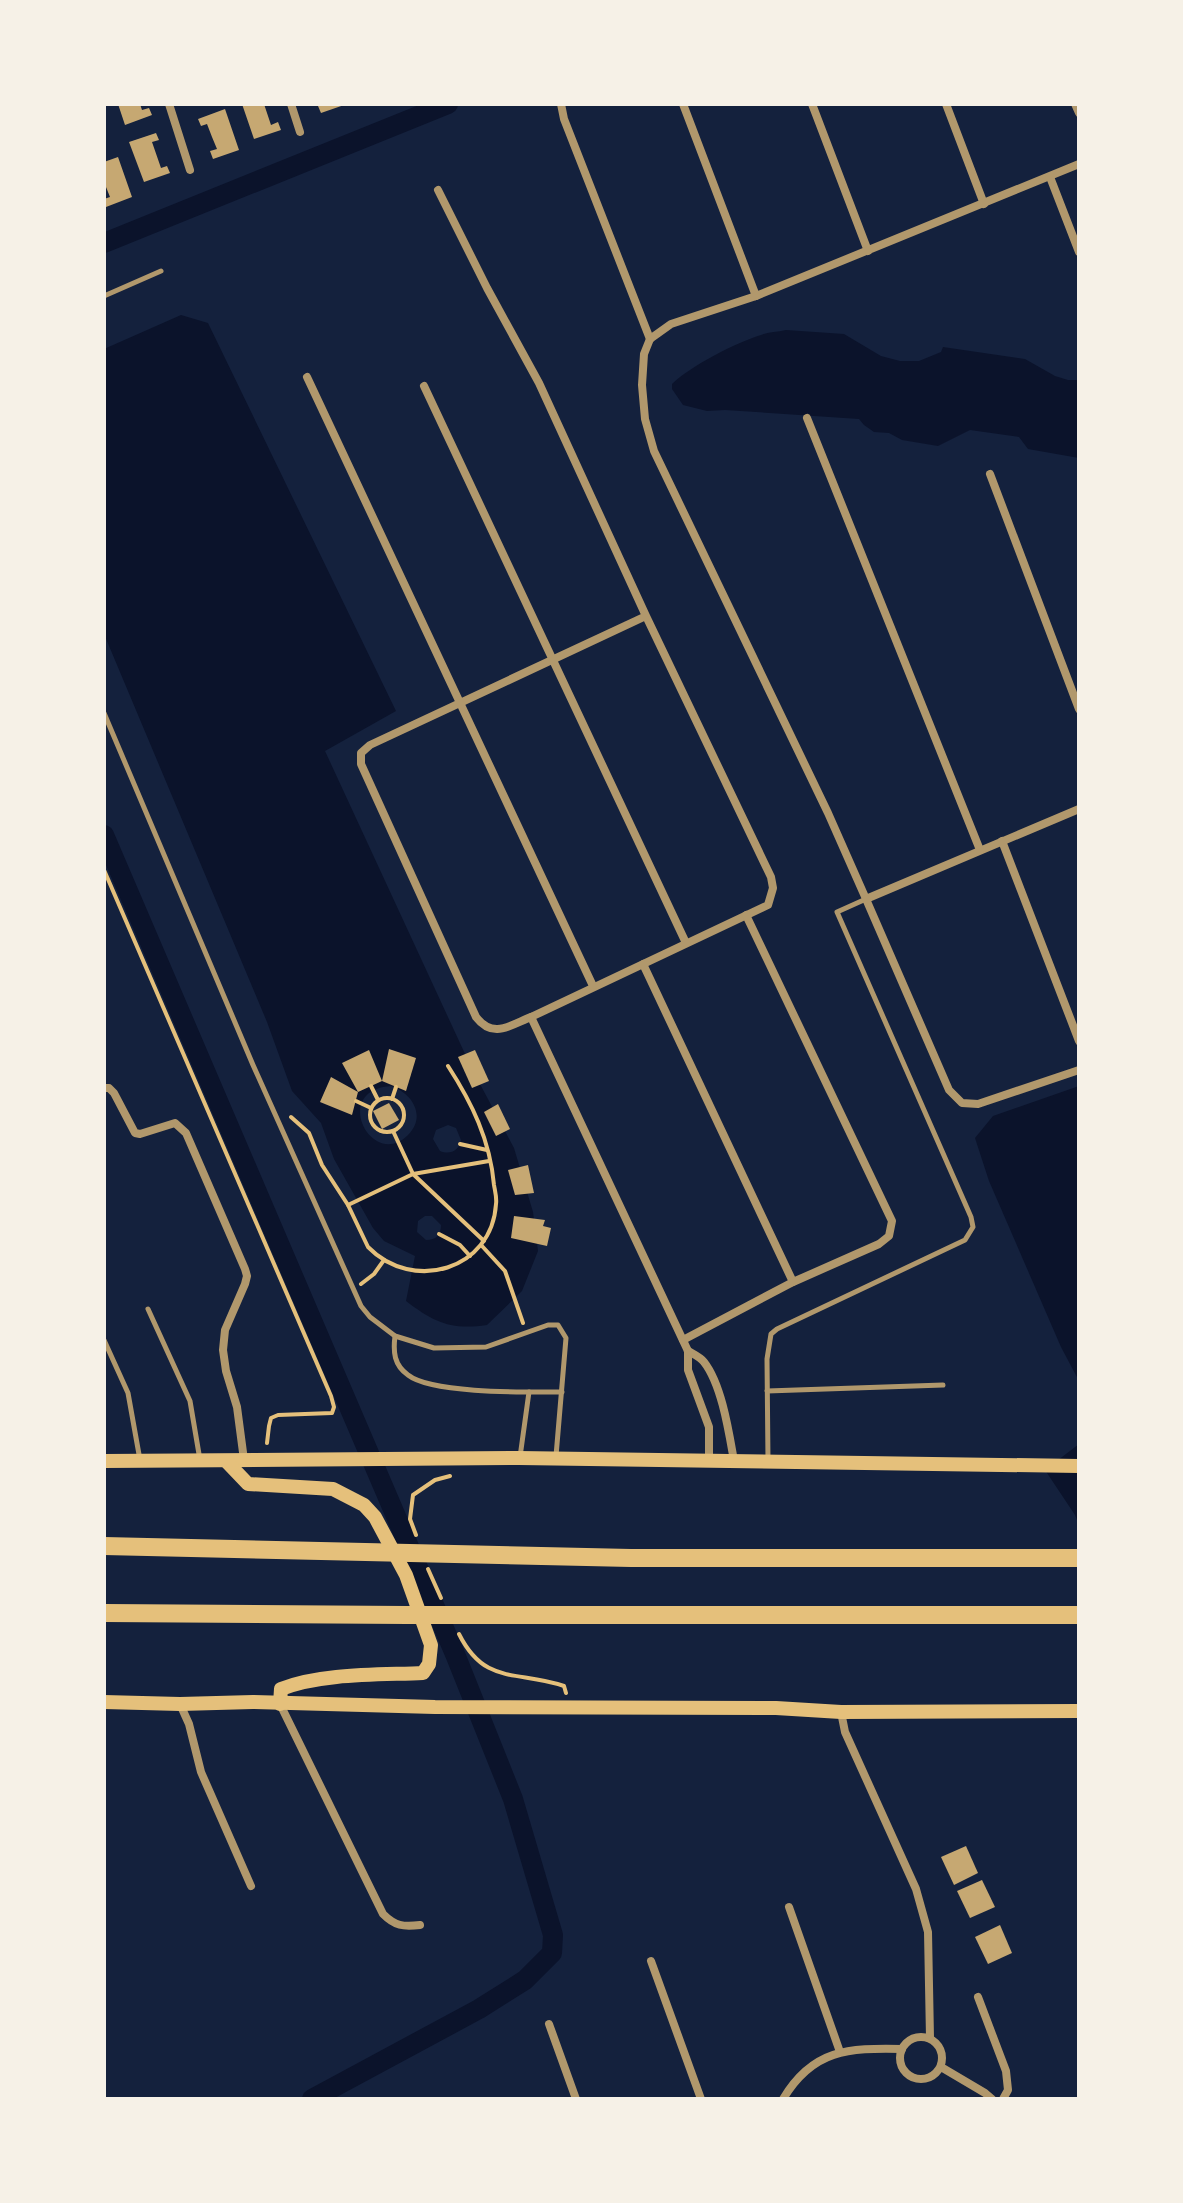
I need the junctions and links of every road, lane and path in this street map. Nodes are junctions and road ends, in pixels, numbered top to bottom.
1 (169, 104) edge
2 (291, 104) edge
3 (561, 104) edge
4 (683, 104) edge
5 (812, 104) edge
6 (946, 104) edge
7 (1075, 104) edge
8 (1079, 113) edge
9 (300, 132) dead end
10 (1079, 164) edge
11 (190, 170) dead end
12 (1050, 177) junction
13 (438, 190) dead end
14 (984, 204) junction
15 (868, 251) junction
16 (1079, 252) edge
17 (161, 271) dead end
18 (104, 296) edge
19 (756, 296) junction
20 (650, 339) junction
21 (307, 377) dead end
22 (424, 386) dead end
23 (807, 418) dead end
24 (990, 474) dead end
25 (646, 616) junction
26 (553, 658) junction
27 (460, 702) junction
28 (1079, 709) edge
29 (104, 713) edge
30 (1079, 809) edge
31 (1002, 841) junction
32 (980, 850) junction
33 (104, 870) edge
34 (866, 899) junction
35 (746, 915) junction
36 (686, 943) junction
37 (643, 964) junction
38 (593, 986) junction
39 (531, 1017) junction
40 (1079, 1041) edge
41 (448, 1066) dead end
42 (1079, 1070) edge
43 (371, 1086) dead end
44 (396, 1087) dead end
45 (104, 1088) edge
46 (392, 1099) junction
47 (378, 1100) junction
48 (356, 1101) dead end
49 (371, 1108) junction
50 (284, 1110) dead end
51 (393, 1131) junction
52 (460, 1144) dead end
53 (487, 1150) junction
54 (490, 1161) junction
55 (413, 1174) junction
56 (348, 1205) junction
57 (439, 1234) dead end
58 (483, 1244) junction
59 (470, 1256) junction
60 (384, 1260) junction
61 (793, 1282) junction
62 (353, 1291) junction
63 (148, 1309) dead end
64 (526, 1332) junction
65 (395, 1336) junction
66 (104, 1340) edge
67 (683, 1340) junction
68 (688, 1351) junction
69 (943, 1385) dead end
70 (767, 1391) junction
71 (529, 1392) junction
72 (562, 1392) junction
73 (519, 1458) junction
74 (555, 1459) junction
75 (244, 1460) junction
76 (104, 1461) edge
77 (140, 1461) junction
78 (200, 1461) junction
79 (226, 1461) junction
80 (266, 1461) junction
81 (709, 1461) junction
82 (734, 1461) junction
83 (768, 1462) junction
84 (1079, 1466) edge
85 (463, 1473) dead end
86 (419, 1544) dead end
87 (104, 1546) edge
88 (1079, 1558) edge
89 (428, 1569) dead end
90 (104, 1613) edge
91 (1079, 1615) edge
92 (455, 1616) junction
93 (104, 1702) edge
94 (180, 1704) junction
95 (280, 1704) junction
96 (570, 1706) junction
97 (1079, 1711) edge
98 (841, 1712) junction
99 (251, 1886) dead end
100 (789, 1907) dead end
101 (420, 1925) dead end
102 (651, 1961) dead end
103 (978, 1997) dead end
104 (549, 2024) dead end
105 (930, 2038) junction
106 (902, 2049) junction
107 (840, 2052) junction
108 (941, 2067) junction
109 (576, 2099) edge
110 (701, 2099) edge
111 (783, 2099) edge
112 (992, 2099) edge
113 (1003, 2099) edge

1 - 11 street
2 - 9 street
3 - 20 street
4 - 19 street
5 - 15 street
6 - 14 street
7 - 8 street
10 - 12 street
12 - 14 street
12 - 16 street
13 - 25 street
14 - 15 street
15 - 19 street
17 - 18 lane
19 - 20 street
20 - 34 street
21 - 27 street
22 - 26 street
23 - 32 street
24 - 28 street
25 - 26 street
25 - 35 street
26 - 27 street
26 - 36 street
27 - 38 street
27 - 39 street
29 - 62 lane
30 - 31 street
31 - 32 street
31 - 40 street
32 - 34 street
33 - 80 path
34 - 42 street
34 - 70 lane
35 - 36 street
35 - 61 street
36 - 37 street
37 - 38 street
37 - 61 street
38 - 39 street
39 - 67 street
41 - 53 path
43 - 47 path
44 - 46 path
45 - 75 street
46 - 47 path
46 - 51 path
47 - 49 path
48 - 49 path
49 - 51 path
50 - 56 path
51 - 55 path
52 - 53 path
53 - 54 path
54 - 55 path
54 - 58 path
55 - 56 path
55 - 58 path
56 - 60 path
57 - 59 path
58 - 59 path
58 - 64 path
59 - 60 path
60 - 62 path
61 - 67 street
62 - 65 lane
63 - 78 lane
64 - 65 lane
64 - 72 lane
65 - 71 lane
66 - 77 lane
67 - 68 street
68 - 81 street
68 - 82 street
69 - 70 lane
70 - 83 lane
71 - 72 lane
71 - 73 lane
72 - 74 lane
73 - 74 main road
73 - 80 main road
74 - 81 main road
75 - 79 main road
75 - 80 main road
76 - 77 main road
77 - 78 main road
78 - 79 main road
79 - 95 main road
81 - 82 main road
82 - 83 main road
83 - 84 main road
85 - 86 path
87 - 88 highway
89 - 92 path
90 - 92 highway
91 - 92 highway
92 - 96 path
93 - 94 main road
94 - 95 main road
94 - 99 street
95 - 96 main road
95 - 101 street
96 - 98 main road
97 - 98 main road
98 - 105 street
100 - 107 street
102 - 110 street
103 - 113 street
104 - 109 street
105 - 106 street
105 - 108 street
106 - 107 street
106 - 108 street
107 - 111 street
108 - 112 street

